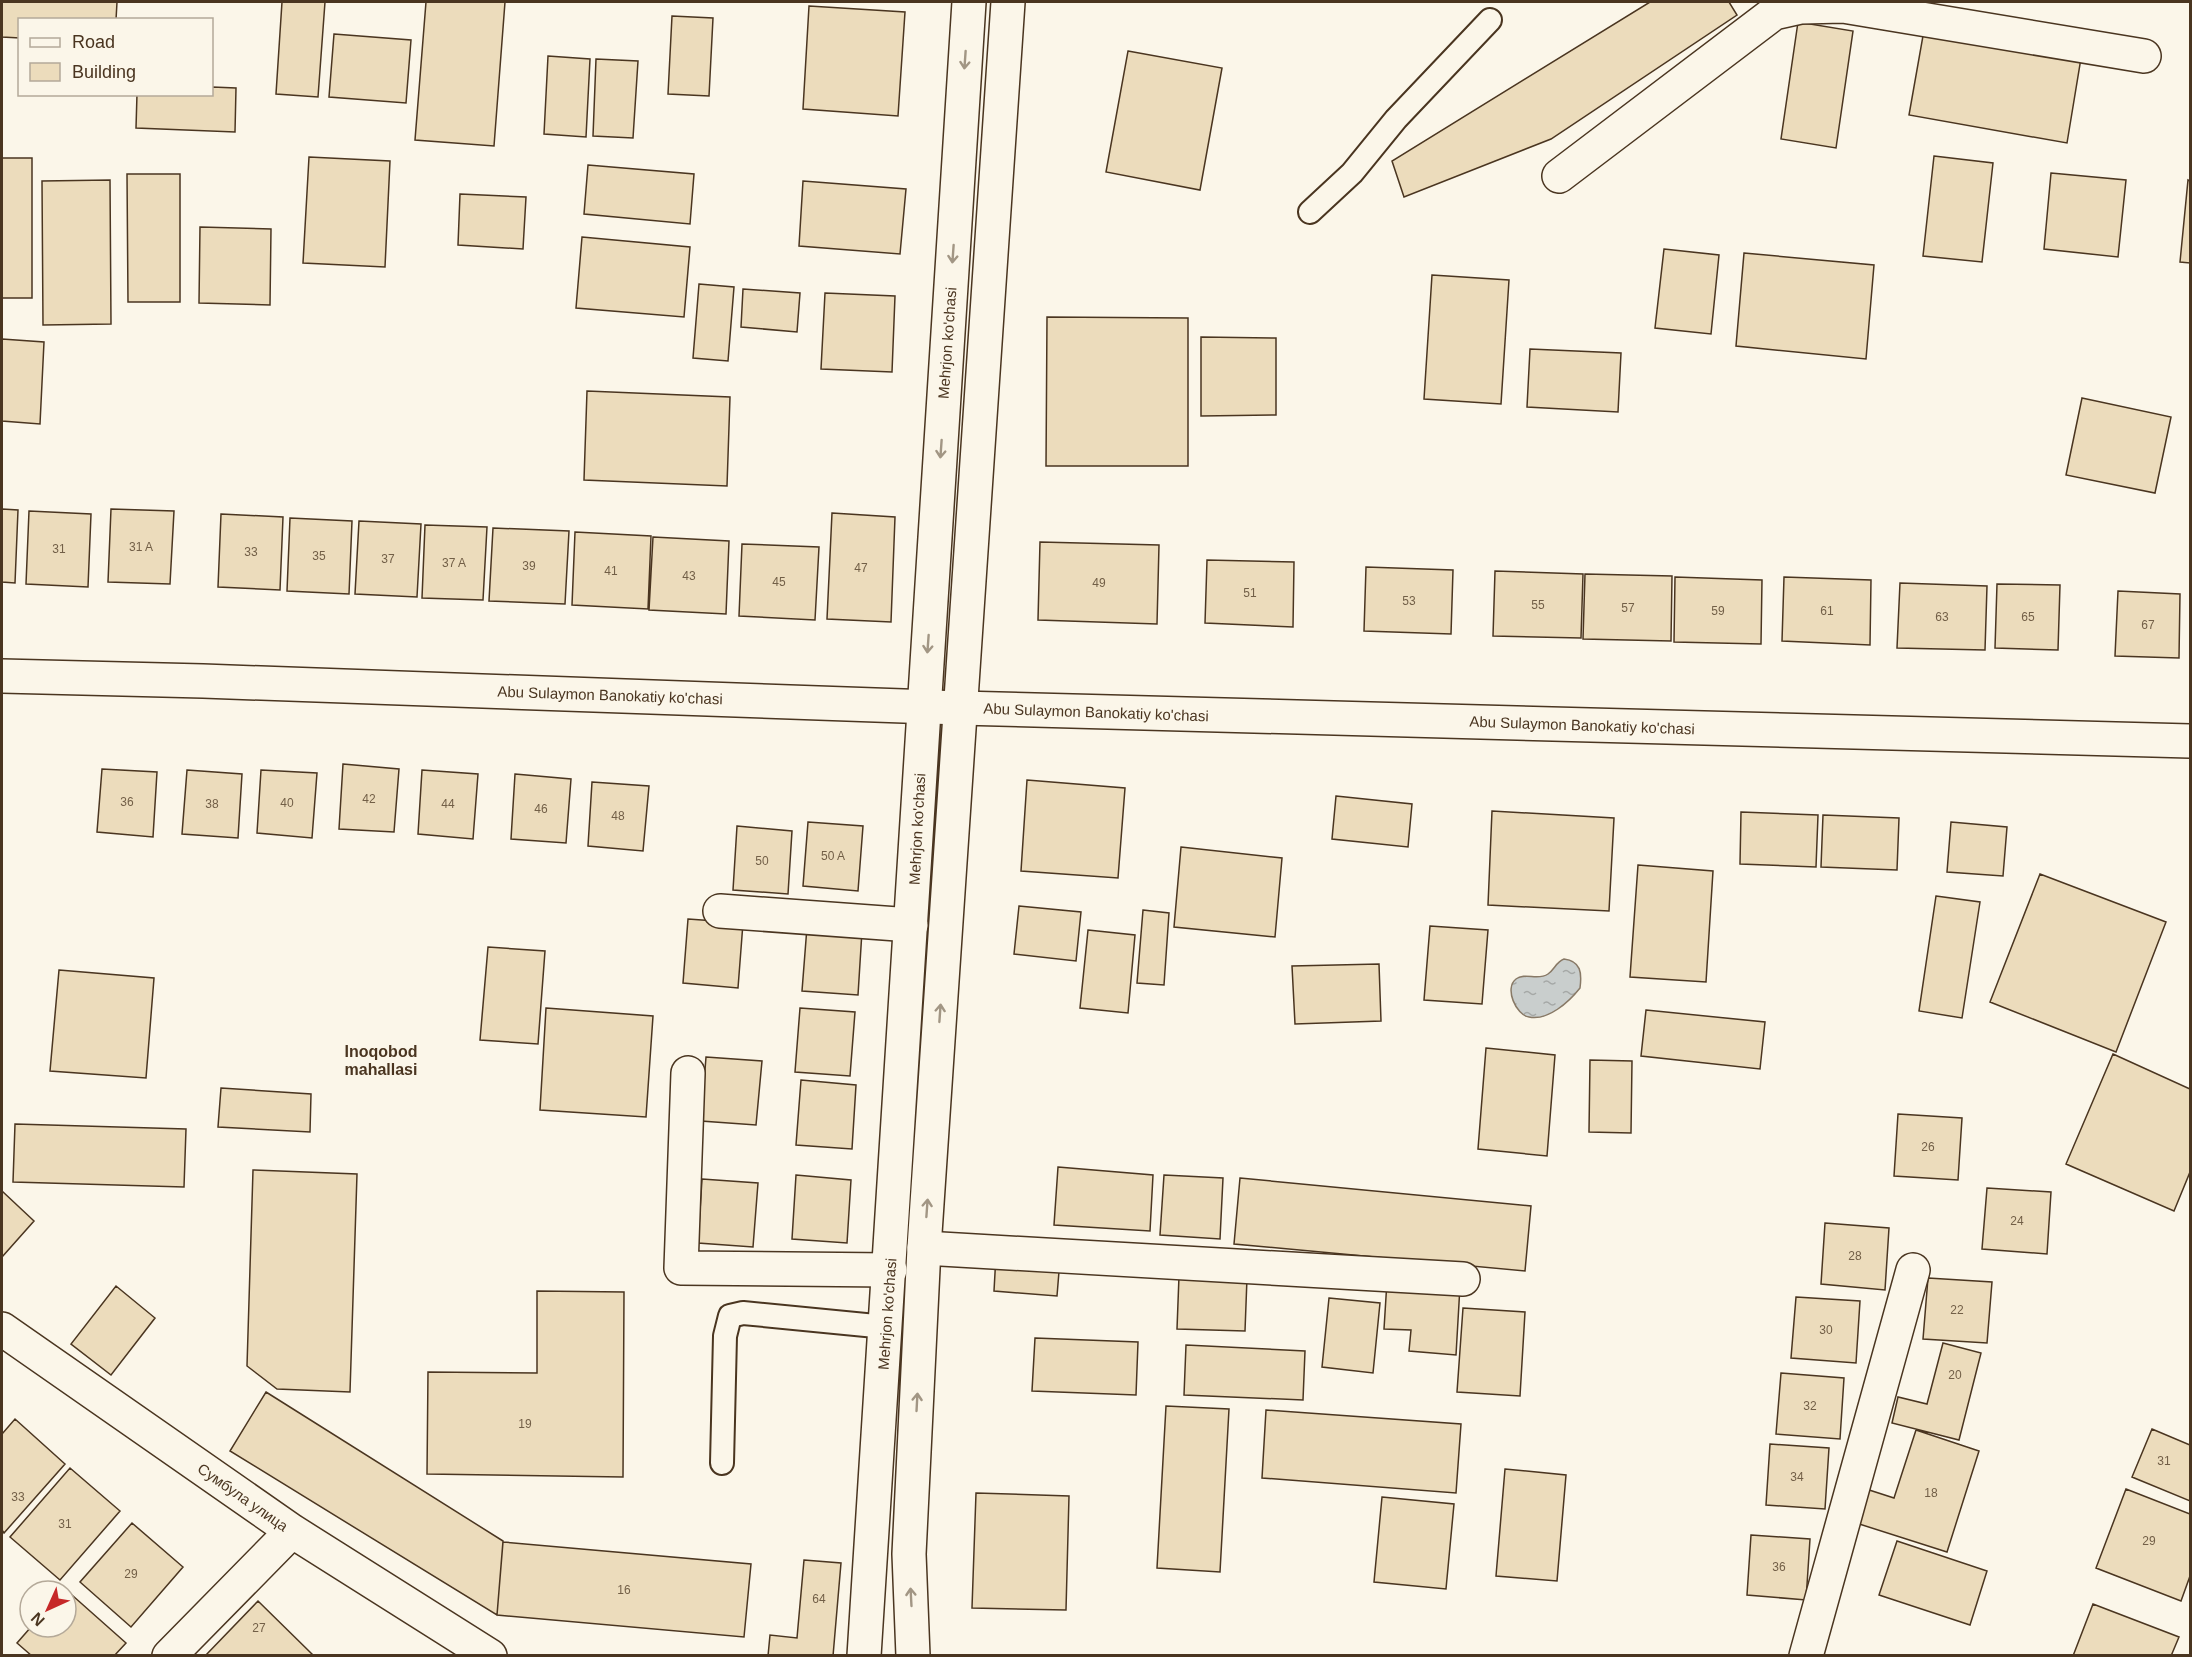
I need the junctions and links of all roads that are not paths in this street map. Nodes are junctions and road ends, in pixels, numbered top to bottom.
1 (969, 2) edge
2 (1008, 2) edge
3 (1490, 20) dead end
4 (2144, 56) dead end
5 (1559, 176) dead end
6 (1310, 212) dead end
7 (2, 676) edge
8 (924, 706) junction
9 (960, 708) junction
10 (2190, 741) edge
11 (720, 911) dead end
12 (911, 925) junction
13 (688, 1073) dead end
14 (924, 1248) junction
15 (890, 1270) junction
16 (1913, 1270) dead end
17 (1463, 1279) dead end
18 (886, 1327) junction
19 (2, 1329) edge
20 (722, 1463) dead end
21 (292, 1531) junction
22 (169, 1656) edge
23 (490, 1656) edge
24 (864, 1656) edge
25 (914, 1656) edge
26 (1806, 1656) edge

1 -> 8 street, Mehrjon ko'chasi
2 - 9 street
3 - 6 lane
4 - 5 street
7 - 8 street, Abu Sulaymon Banokatiy ko'chasi
8 - 9 street, Abu Sulaymon Banokatiy ko'chasi
8 - 12 street, Mehrjon ko'chasi
9 - 10 street, Abu Sulaymon Banokatiy ko'chasi
14 -> 9 street
11 - 12 street
12 - 15 street, Mehrjon ko'chasi
13 - 15 street
14 - 17 street
25 -> 14 street
15 - 18 street, Mehrjon ko'chasi
16 - 26 street
18 - 20 lane
18 - 24 street, Mehrjon ko'chasi
19 - 21 street, Сумбула улица
21 - 22 street
21 - 23 street, Сумбула улица

